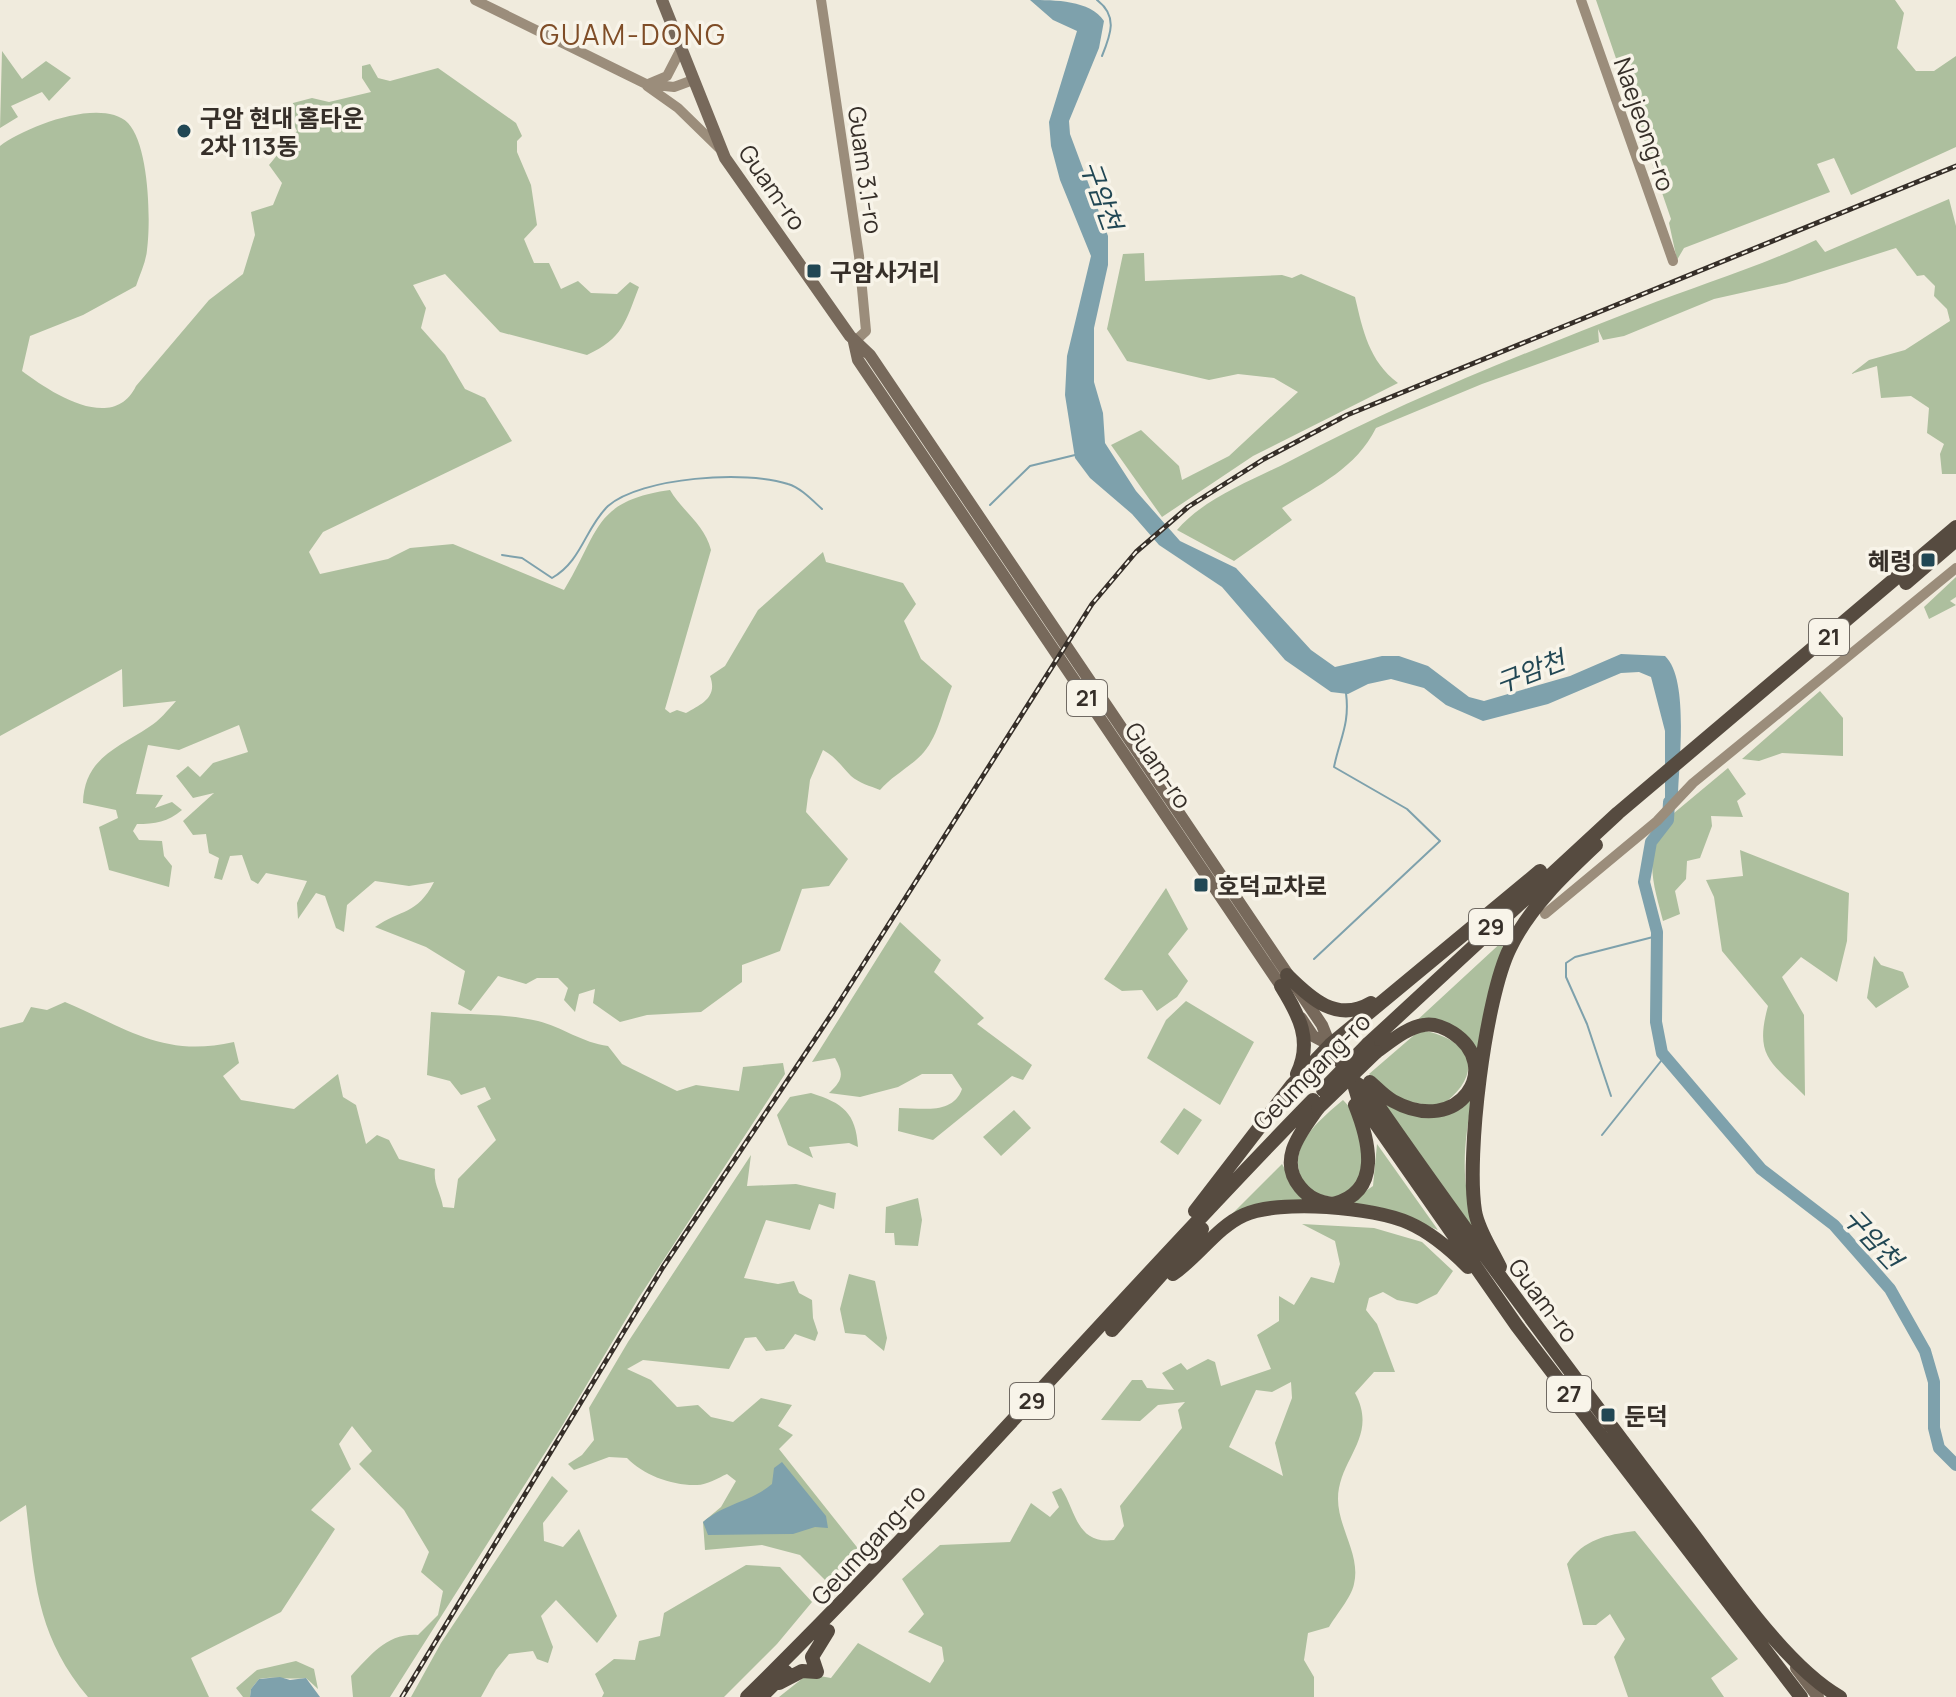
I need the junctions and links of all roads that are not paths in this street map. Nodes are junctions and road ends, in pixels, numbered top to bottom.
1 (475, 0) edge
2 (662, 0) edge
3 (821, 0) edge
4 (1581, 0) edge
5 (681, 49) junction
6 (693, 80) junction
7 (646, 84) junction
8 (719, 148) junction
9 (1673, 261) dead end
10 (854, 342) junction
11 (1956, 520) edge
12 (1956, 527) edge
13 (1956, 540) edge
14 (1926, 552) junction
15 (1956, 568) edge
16 (1700, 750) junction
17 (1620, 817) junction
18 (1545, 914) dead end
19 (1284, 981) junction
20 (1398, 985) junction
21 (1330, 1045) junction
22 (1372, 1048) junction
23 (1353, 1081) junction
24 (1292, 1085) junction
25 (1316, 1104) junction
26 (1149, 1290) junction
27 (1522, 1321) junction
28 (1099, 1330) junction
29 (1755, 1615) junction
30 (828, 1631) junction
31 (765, 1694) edge
32 (747, 1697) edge
33 (1801, 1697) edge
34 (1818, 1697) edge
35 (1840, 1697) edge

1 - 7 street
2 - 5 main road, Guam-ro / 21
3 - 10 street, Guam 3.1-ro
4 - 9 street, Naejeong-ro
5 - 6 main road, Guam-ro / 21
5 - 7 street
6 - 7 street
6 - 8 main road, Guam-ro / 21
7 - 8 street
8 - 10 main road, Guam-ro / 21
10 - 19 main road, Guam-ro / 21
11 - 14 highway
12 - 14 highway, Geumgang-ro / 21
13 - 16 highway, Geumgang-ro / 21
14 - 16 highway, Geumgang-ro / 21
15 - 18 street
16 - 17 highway, Geumgang-ro / 21
17 - 20 highway
17 - 22 highway, Geumgang-ro / 21
17 - 27 highway
19 - 20 highway, 21
19 - 21 main road, Guam-ro / 21
19 - 24 highway
20 - 21 highway
21 - 23 highway, Guam-ro / 21
21 - 24 highway
22 - 23 highway
22 - 25 highway, Geumgang-ro / 21, bridge
23 - 25 highway, 21
23 - 27 highway, Guam-ro / 27
24 - 28 highway
25 - 26 highway, Geumgang-ro / 29
25 - 28 highway, Geumgang-ro / 29
26 - 27 highway
26 - 30 highway, Geumgang-ro / 29
27 - 29 highway, Guam-ro / 27
27 - 33 highway, Guam-ro / 27
28 - 32 highway, Geumgang-ro / 29
29 - 34 main road, Guam-ro
29 - 35 highway, 27
30 - 31 highway, Geumgang-ro / 29
30 - 31 highway

